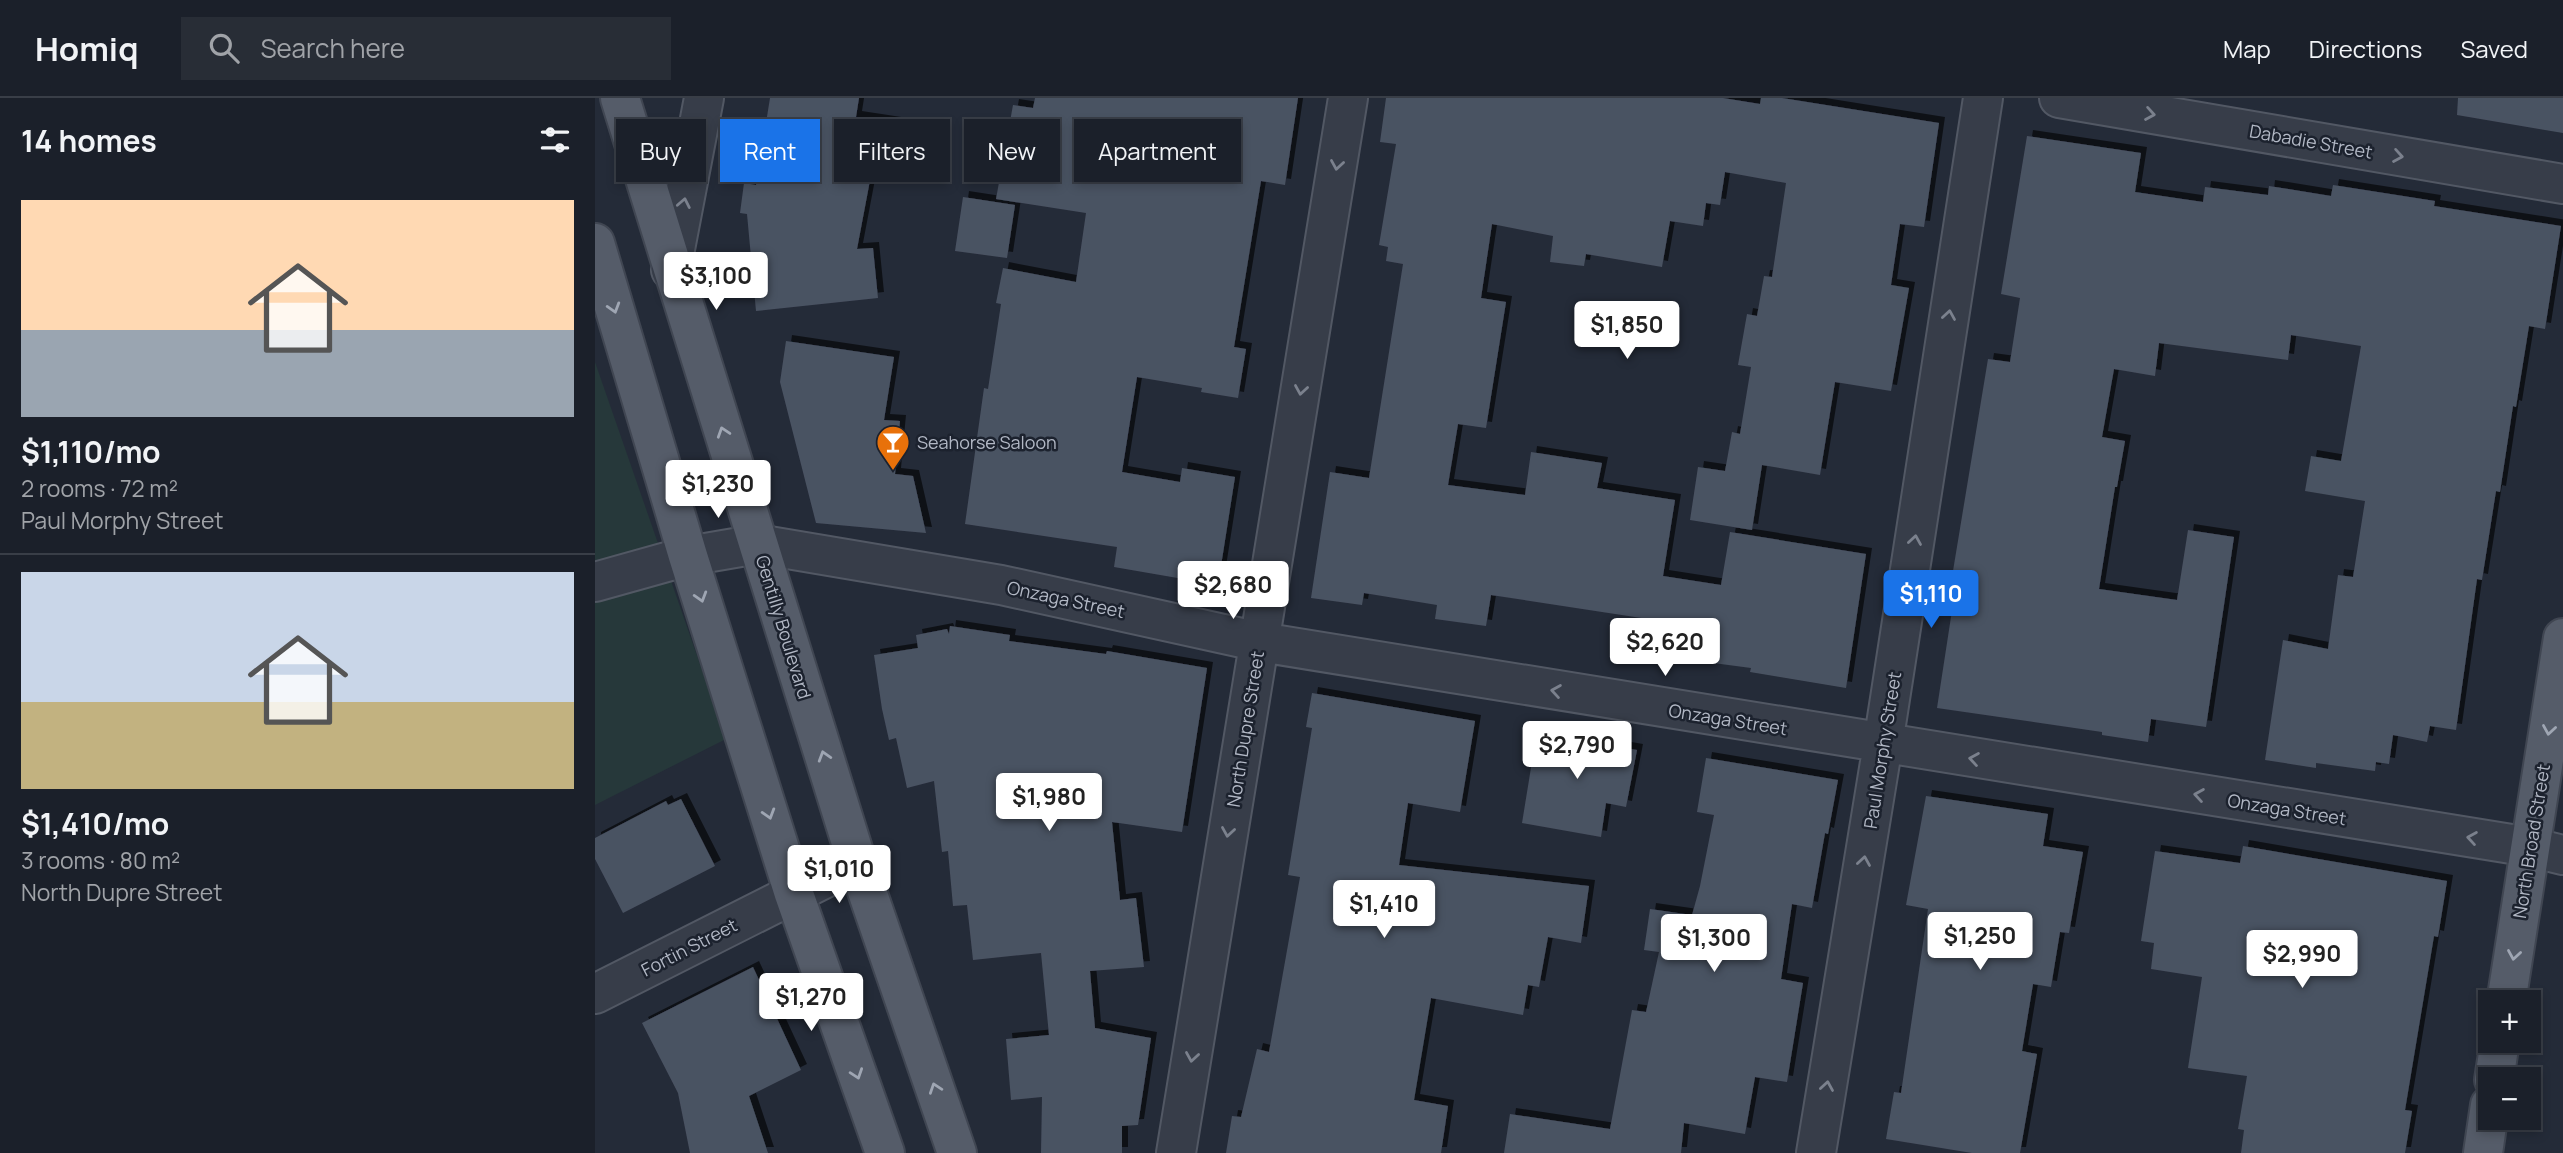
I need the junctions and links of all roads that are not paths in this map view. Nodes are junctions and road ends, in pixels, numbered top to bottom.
1 (620, 98) edge
2 (705, 98) edge
3 (1348, 98) edge
4 (1983, 98) edge
5 (2059, 98) edge
6 (2563, 184) edge
7 (595, 243) edge
8 (671, 270) junction
9 (758, 544) junction
10 (688, 556) junction
11 (595, 582) edge
12 (2563, 638) edge
13 (1260, 642) junction
14 (1883, 744) junction
15 (2547, 851) edge
16 (857, 862) junction
17 (794, 894) junction
18 (2510, 990) edge
19 (595, 994) edge
20 (2486, 1130) edge
21 (885, 1153) edge
22 (957, 1153) edge
23 (1176, 1153) edge
24 (1816, 1153) edge
25 (2483, 1153) edge

1 - 8 main road, Gentilly Boulevard
8 -> 2 street
3 -> 13 street, North Dupre Street
14 -> 4 street, Paul Morphy Street
5 -> 6 street, Dabadie Street
7 -> 10 main road
9 -> 8 main road, Gentilly Boulevard
9 - 10 street, Onzaga Street
9 - 13 street, Onzaga Street
16 -> 9 main road, Gentilly Boulevard
10 - 11 street, Onzaga Street
10 -> 17 main road
12 -> 15 main road, North Broad Street
14 -> 13 street, Onzaga Street
13 -> 23 street, North Dupre Street
15 -> 14 street, Onzaga Street
24 -> 14 street, Paul Morphy Street
15 -> 18 main road, North Broad Street
16 - 17 street, Fortin Street
22 -> 16 main road, Gentilly Boulevard
17 - 19 street, Fortin Street
17 -> 21 main road
20 - 25 main road

